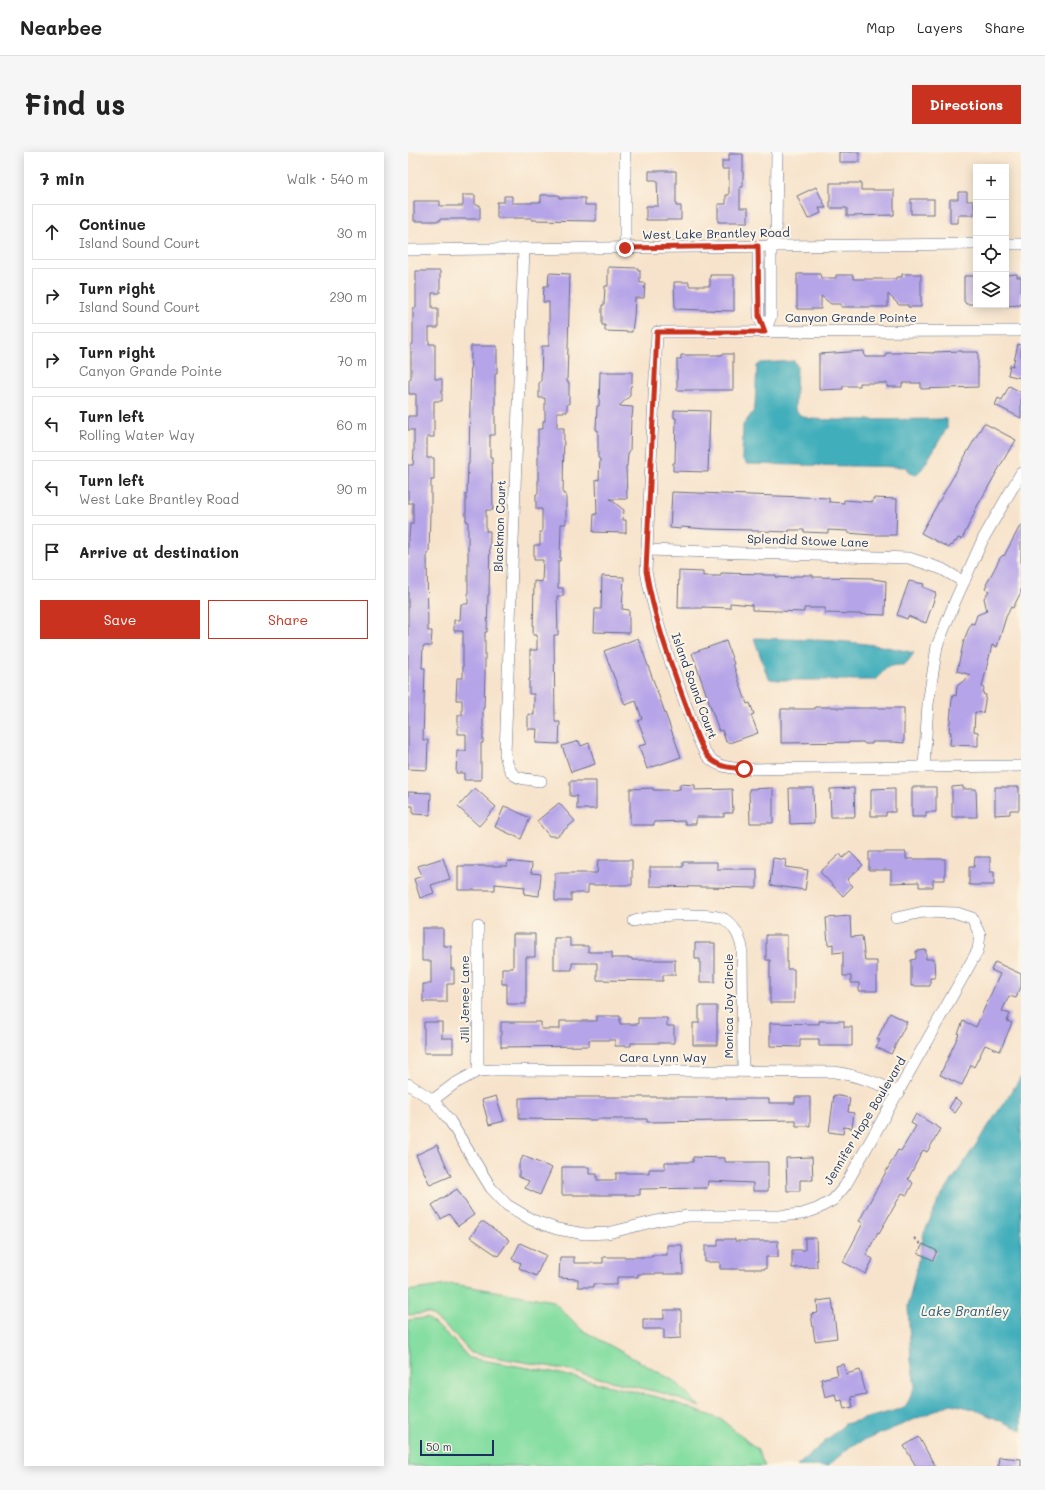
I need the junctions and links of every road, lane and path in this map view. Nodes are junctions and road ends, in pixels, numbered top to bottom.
1 (625, 152) edge
2 (777, 152) edge
3 (973, 244) edge
4 (1009, 244) edge
5 (1021, 244) edge
6 (758, 246) junction
7 (771, 246) junction
8 (524, 248) junction
9 (625, 248) junction
10 (408, 250) edge
11 (1021, 331) edge
12 (657, 332) joint
13 (765, 332) junction
14 (1021, 473) edge
15 (647, 550) junction
16 (964, 582) junction
17 (1021, 766) edge
18 (924, 767) junction
19 (541, 781) dead end
20 (896, 918) dead end
21 (634, 921) dead end
22 (478, 927) dead end
23 (478, 1071) junction
24 (742, 1071) junction
25 (408, 1084) edge
26 (899, 1093) junction
27 (433, 1100) junction
28 (914, 1238) dead end
29 (922, 1245) dead end

1 - 9 street
2 - 7 street
3 - 7 street, West Lake Brantley Road
4 - 5 street
6 - 7 street, West Lake Brantley Road
6 - 9 street, West Lake Brantley Road
6 - 13 street
7 - 13 street
8 - 9 street, West Lake Brantley Road
8 - 10 street, West Lake Brantley Road
8 - 19 street, Blackmon Court
11 - 13 street, Canyon Grande Pointe
12 - 13 street, Canyon Grande Pointe
12 - 15 street, Island Sound Court
14 - 16 street
15 - 16 street, Splendid Stowe Lane
15 - 18 street, Island Sound Court
16 - 18 street
17 - 18 street, Island Sound Court
20 - 26 street, Jennifer Hope Boulevard
21 - 24 street, Monica Joy Circle
22 - 23 street, Jill Jenee Lane
23 - 24 street, Cara Lynn Way
23 - 27 street, Cara Lynn Way
24 - 26 street, Cara Lynn Way
25 - 27 street, Jennifer Hope Boulevard
26 - 27 street, Jennifer Hope Boulevard
28 - 29 path

